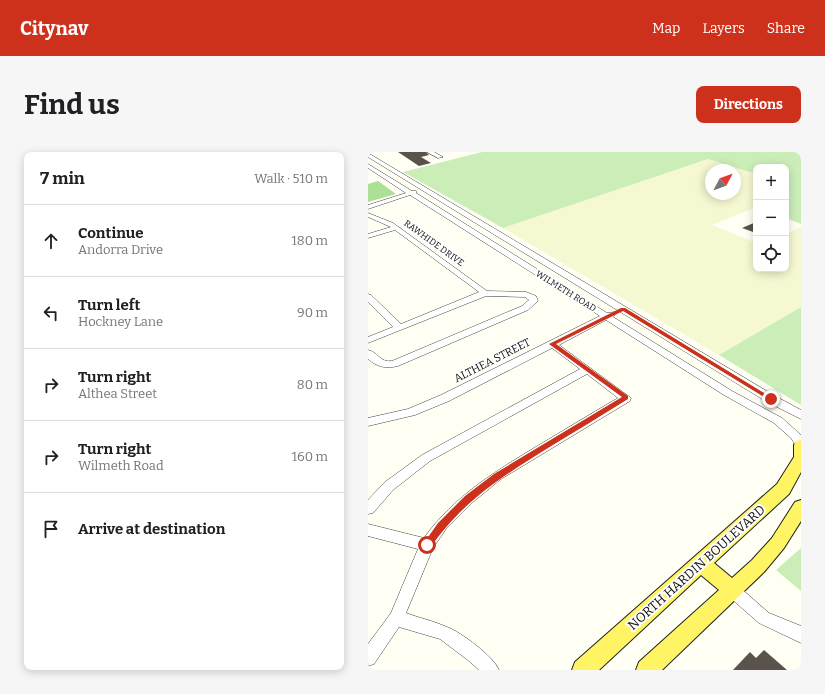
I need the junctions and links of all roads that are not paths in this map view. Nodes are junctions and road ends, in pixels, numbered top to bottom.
1 (430, 152) edge
2 (368, 155) edge
3 (440, 157) dead end
4 (368, 166) edge
5 (424, 189) junction
6 (410, 193) junction
7 (368, 207) edge
8 (368, 215) edge
9 (396, 228) junction
10 (368, 236) edge
11 (485, 293) junction
12 (368, 297) edge
13 (623, 309) junction
14 (607, 317) junction
15 (398, 327) junction
16 (368, 340) edge
17 (552, 344) junction
18 (368, 353) edge
19 (587, 370) junction
20 (801, 414) edge
21 (368, 422) edge
22 (801, 444) edge
23 (801, 458) edge
24 (801, 507) edge
25 (368, 509) edge
26 (368, 530) edge
27 (427, 545) junction
28 (700, 563) junction
29 (732, 590) junction
30 (396, 618) junction
31 (801, 635) edge
32 (368, 658) edge
33 (652, 668) edge
34 (491, 670) edge
35 (583, 670) edge

1 - 3 street
2 - 5 street, WILMETH ROAD
4 - 6 street, WILMETH ROAD
5 - 6 street
5 - 13 street, WILMETH ROAD
6 - 7 street
6 - 14 street, WILMETH ROAD
8 - 9 street, RAWHIDE DRIVE
9 - 10 street
9 - 11 street, RAWHIDE DRIVE
11 - 15 street
11 - 18 street
12 - 15 street
13 - 14 street, ALTHEA STREET
13 - 20 street, WILMETH ROAD
14 - 17 street, ALTHEA STREET
14 - 22 street, WILMETH ROAD
15 - 16 street
17 - 19 street
17 - 21 street, ALTHEA STREET
19 - 25 street
19 - 27 street
22 - 23 main road
23 - 28 main road, NORTH HARDIN BOULEVARD
24 - 29 main road
26 - 27 street
27 - 30 street
28 - 29 main road
28 - 35 main road, NORTH HARDIN BOULEVARD
29 - 31 street
29 - 33 main road
30 - 32 street
30 - 34 street

